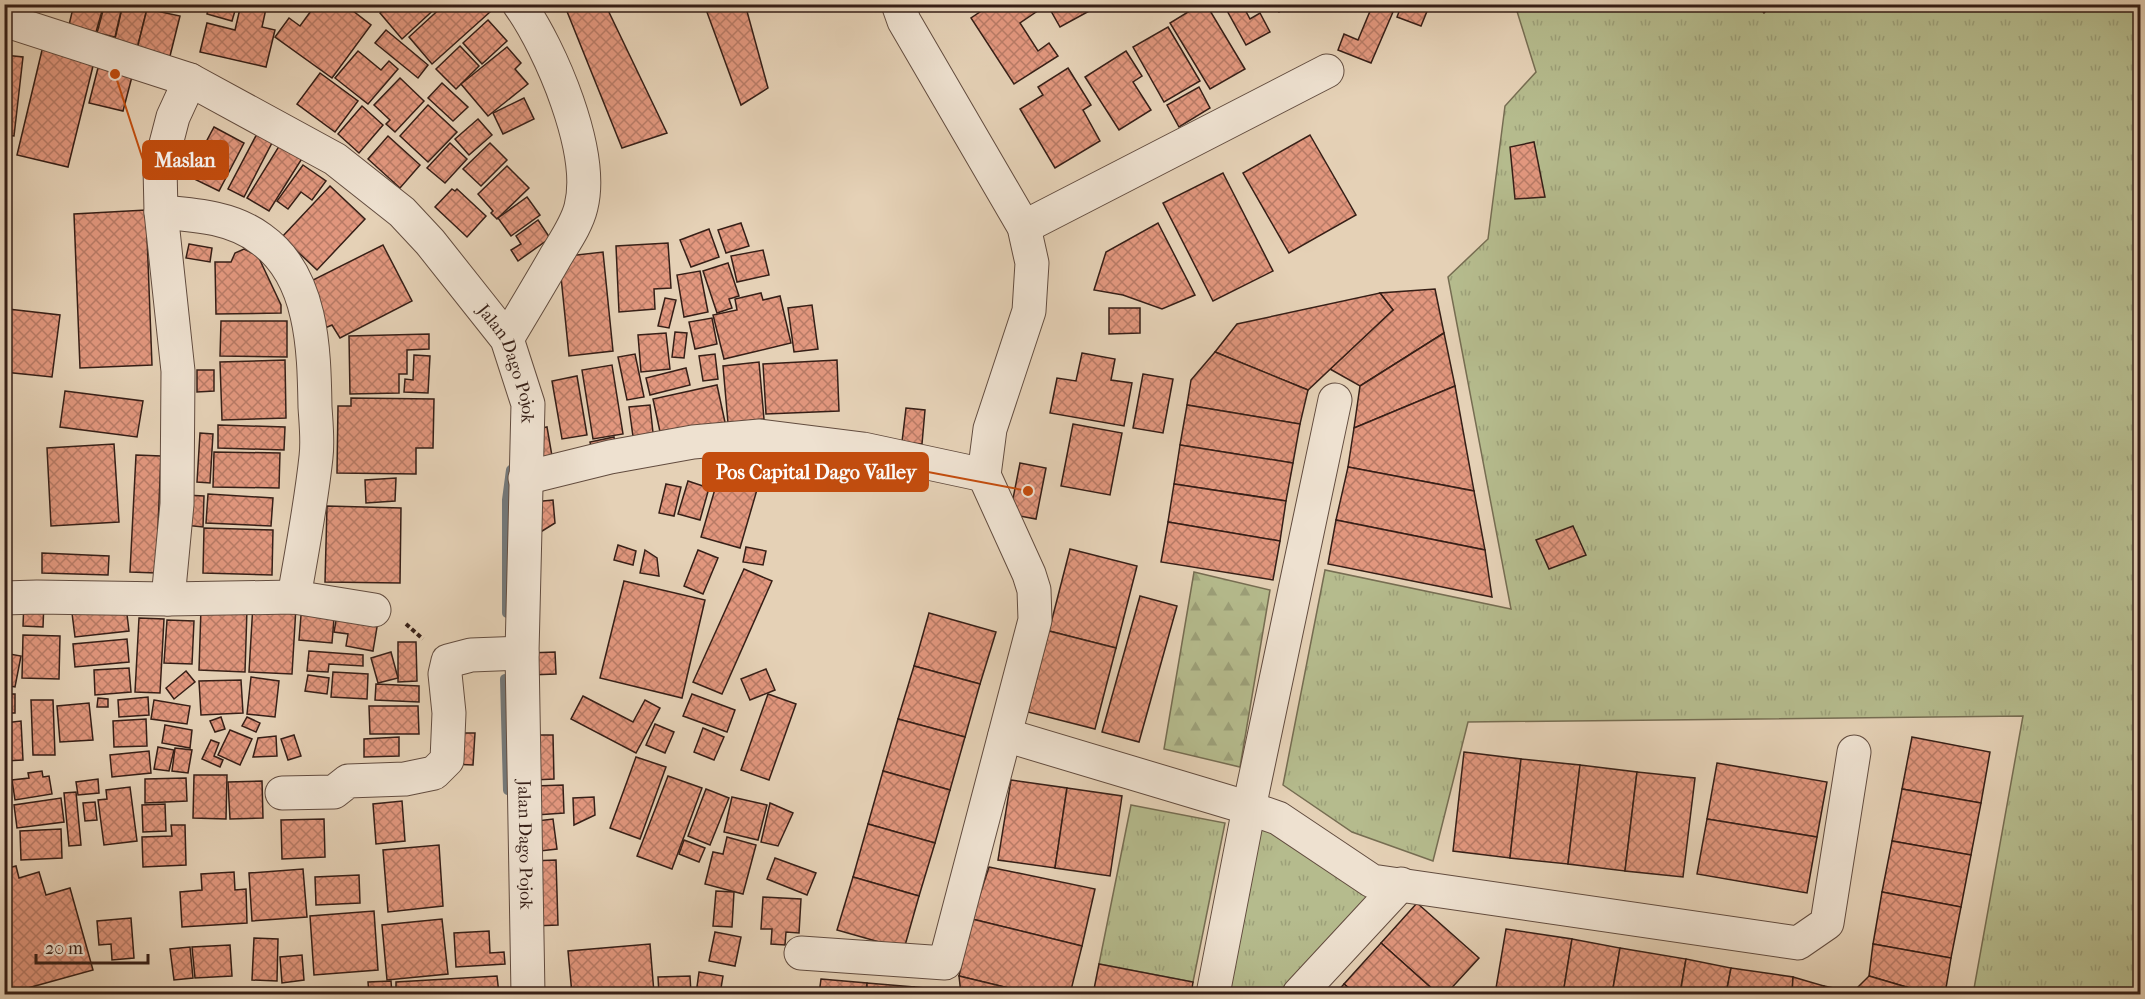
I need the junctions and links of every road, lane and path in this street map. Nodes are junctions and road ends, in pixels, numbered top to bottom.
1 (519, 4) edge
2 (898, 4) edge
3 (4, 20) edge
4 (1327, 71) dead end
5 (190, 80) junction
6 (161, 212) junction
7 (1024, 227) junction
8 (507, 339) junction
9 (1335, 400) dead end
10 (984, 476) junction
11 (525, 477) junction
12 (294, 597) junction
13 (4, 598) edge
14 (168, 599) junction
15 (374, 610) joint
16 (522, 653) junction
17 (448, 661) junction
18 (1005, 735) junction
19 (1854, 752) dead end
20 (282, 793) dead end
21 (1250, 808) junction
22 (1401, 884) junction
23 (801, 953) dead end
24 (528, 994) edge
25 (1213, 994) edge
26 (1299, 994) edge

1 - 8 street
2 - 7 street
3 - 5 street, Jalan Dago Pojok
4 - 7 street
5 - 6 street
5 - 8 street, Jalan Dago Pojok
6 - 12 street
6 - 14 street
7 - 10 street
8 - 11 street, Jalan Dago Pojok
9 - 21 street
10 - 11 street
10 - 18 street
11 - 16 street, Jalan Dago Pojok
12 - 14 street
12 - 15 street
13 - 14 street
15 - 17 path
16 - 17 street
16 - 24 street, Jalan Dago Pojok
17 - 20 street
18 - 21 street
18 - 23 street
19 - 22 street
21 - 22 street
21 - 25 street
22 - 26 street

